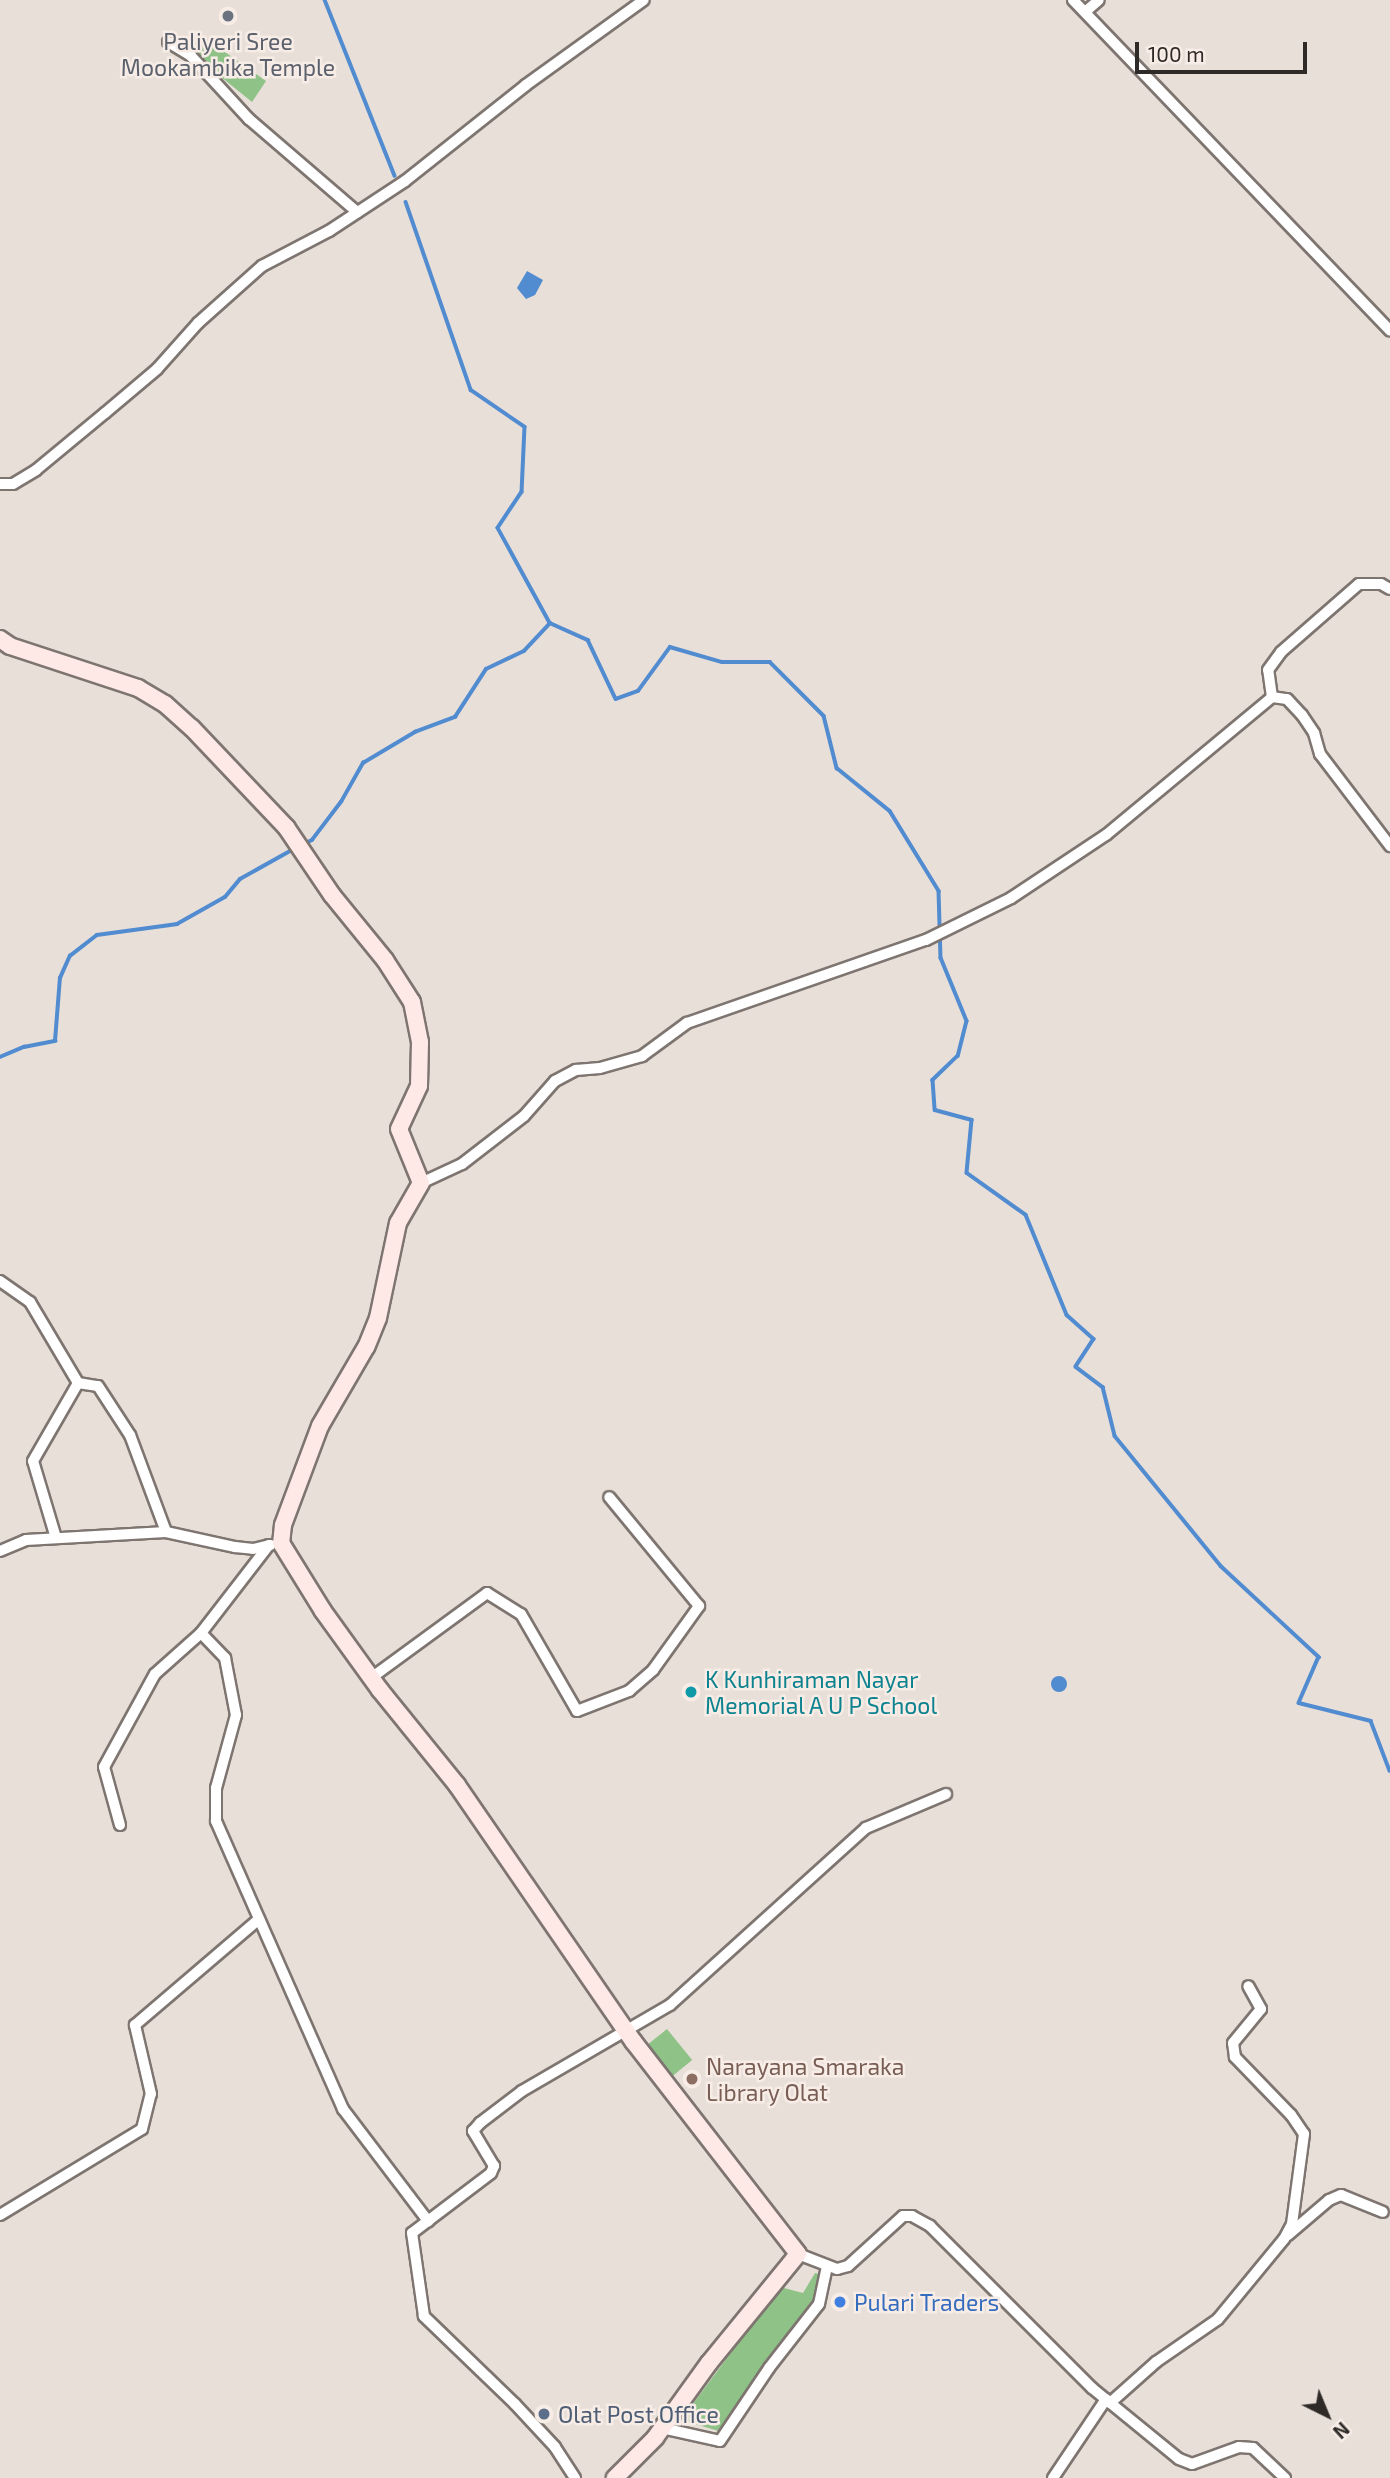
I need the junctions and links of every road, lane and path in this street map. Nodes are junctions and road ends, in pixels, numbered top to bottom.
1 (643, 0) edge
2 (1073, 0) edge
3 (1098, 0) edge
4 (1085, 12) junction
5 (168, 42) dead end
6 (357, 212) junction
7 (1390, 330) edge
8 (0, 484) edge
9 (1390, 589) edge
10 (0, 639) edge
11 (1272, 696) junction
12 (1390, 846) edge
13 (421, 1183) junction
14 (0, 1281) edge
15 (78, 1383) junction
16 (609, 1497) dead end
17 (166, 1532) junction
18 (56, 1538) junction
19 (275, 1544) junction
20 (2, 1546) edge
21 (201, 1633) junction
22 (371, 1678) junction
23 (946, 1794) dead end
24 (120, 1825) dead end
25 (259, 1919) junction
26 (1248, 1986) dead end
27 (626, 2030) junction
28 (1383, 2211) dead end
29 (0, 2215) edge
30 (428, 2221) junction
31 (1284, 2239) junction
32 (798, 2254) junction
33 (827, 2267) junction
34 (1108, 2401) junction
35 (662, 2428) junction
36 (576, 2478) edge
37 (615, 2478) edge
38 (1053, 2478) edge
39 (1285, 2478) edge

1 - 6 street
2 - 4 street
3 - 4 street
4 - 7 street
5 - 6 street
6 - 8 street
9 - 11 street
10 - 13 street
11 - 12 street
11 - 13 street
13 - 19 street
14 - 15 street
15 - 17 street
15 - 18 street
16 - 22 street
17 - 18 street
17 - 19 street
18 - 20 street
19 - 21 street
19 - 22 street
21 - 24 street
21 - 25 street
22 - 27 street
23 - 27 street
25 - 29 street
25 - 30 street
26 - 31 street
27 - 30 street
27 - 32 street
28 - 31 street
30 - 36 street
31 - 34 street
32 - 33 street
32 - 35 street
33 - 34 street
33 - 35 street
34 - 38 street
34 - 39 street
35 - 37 street

